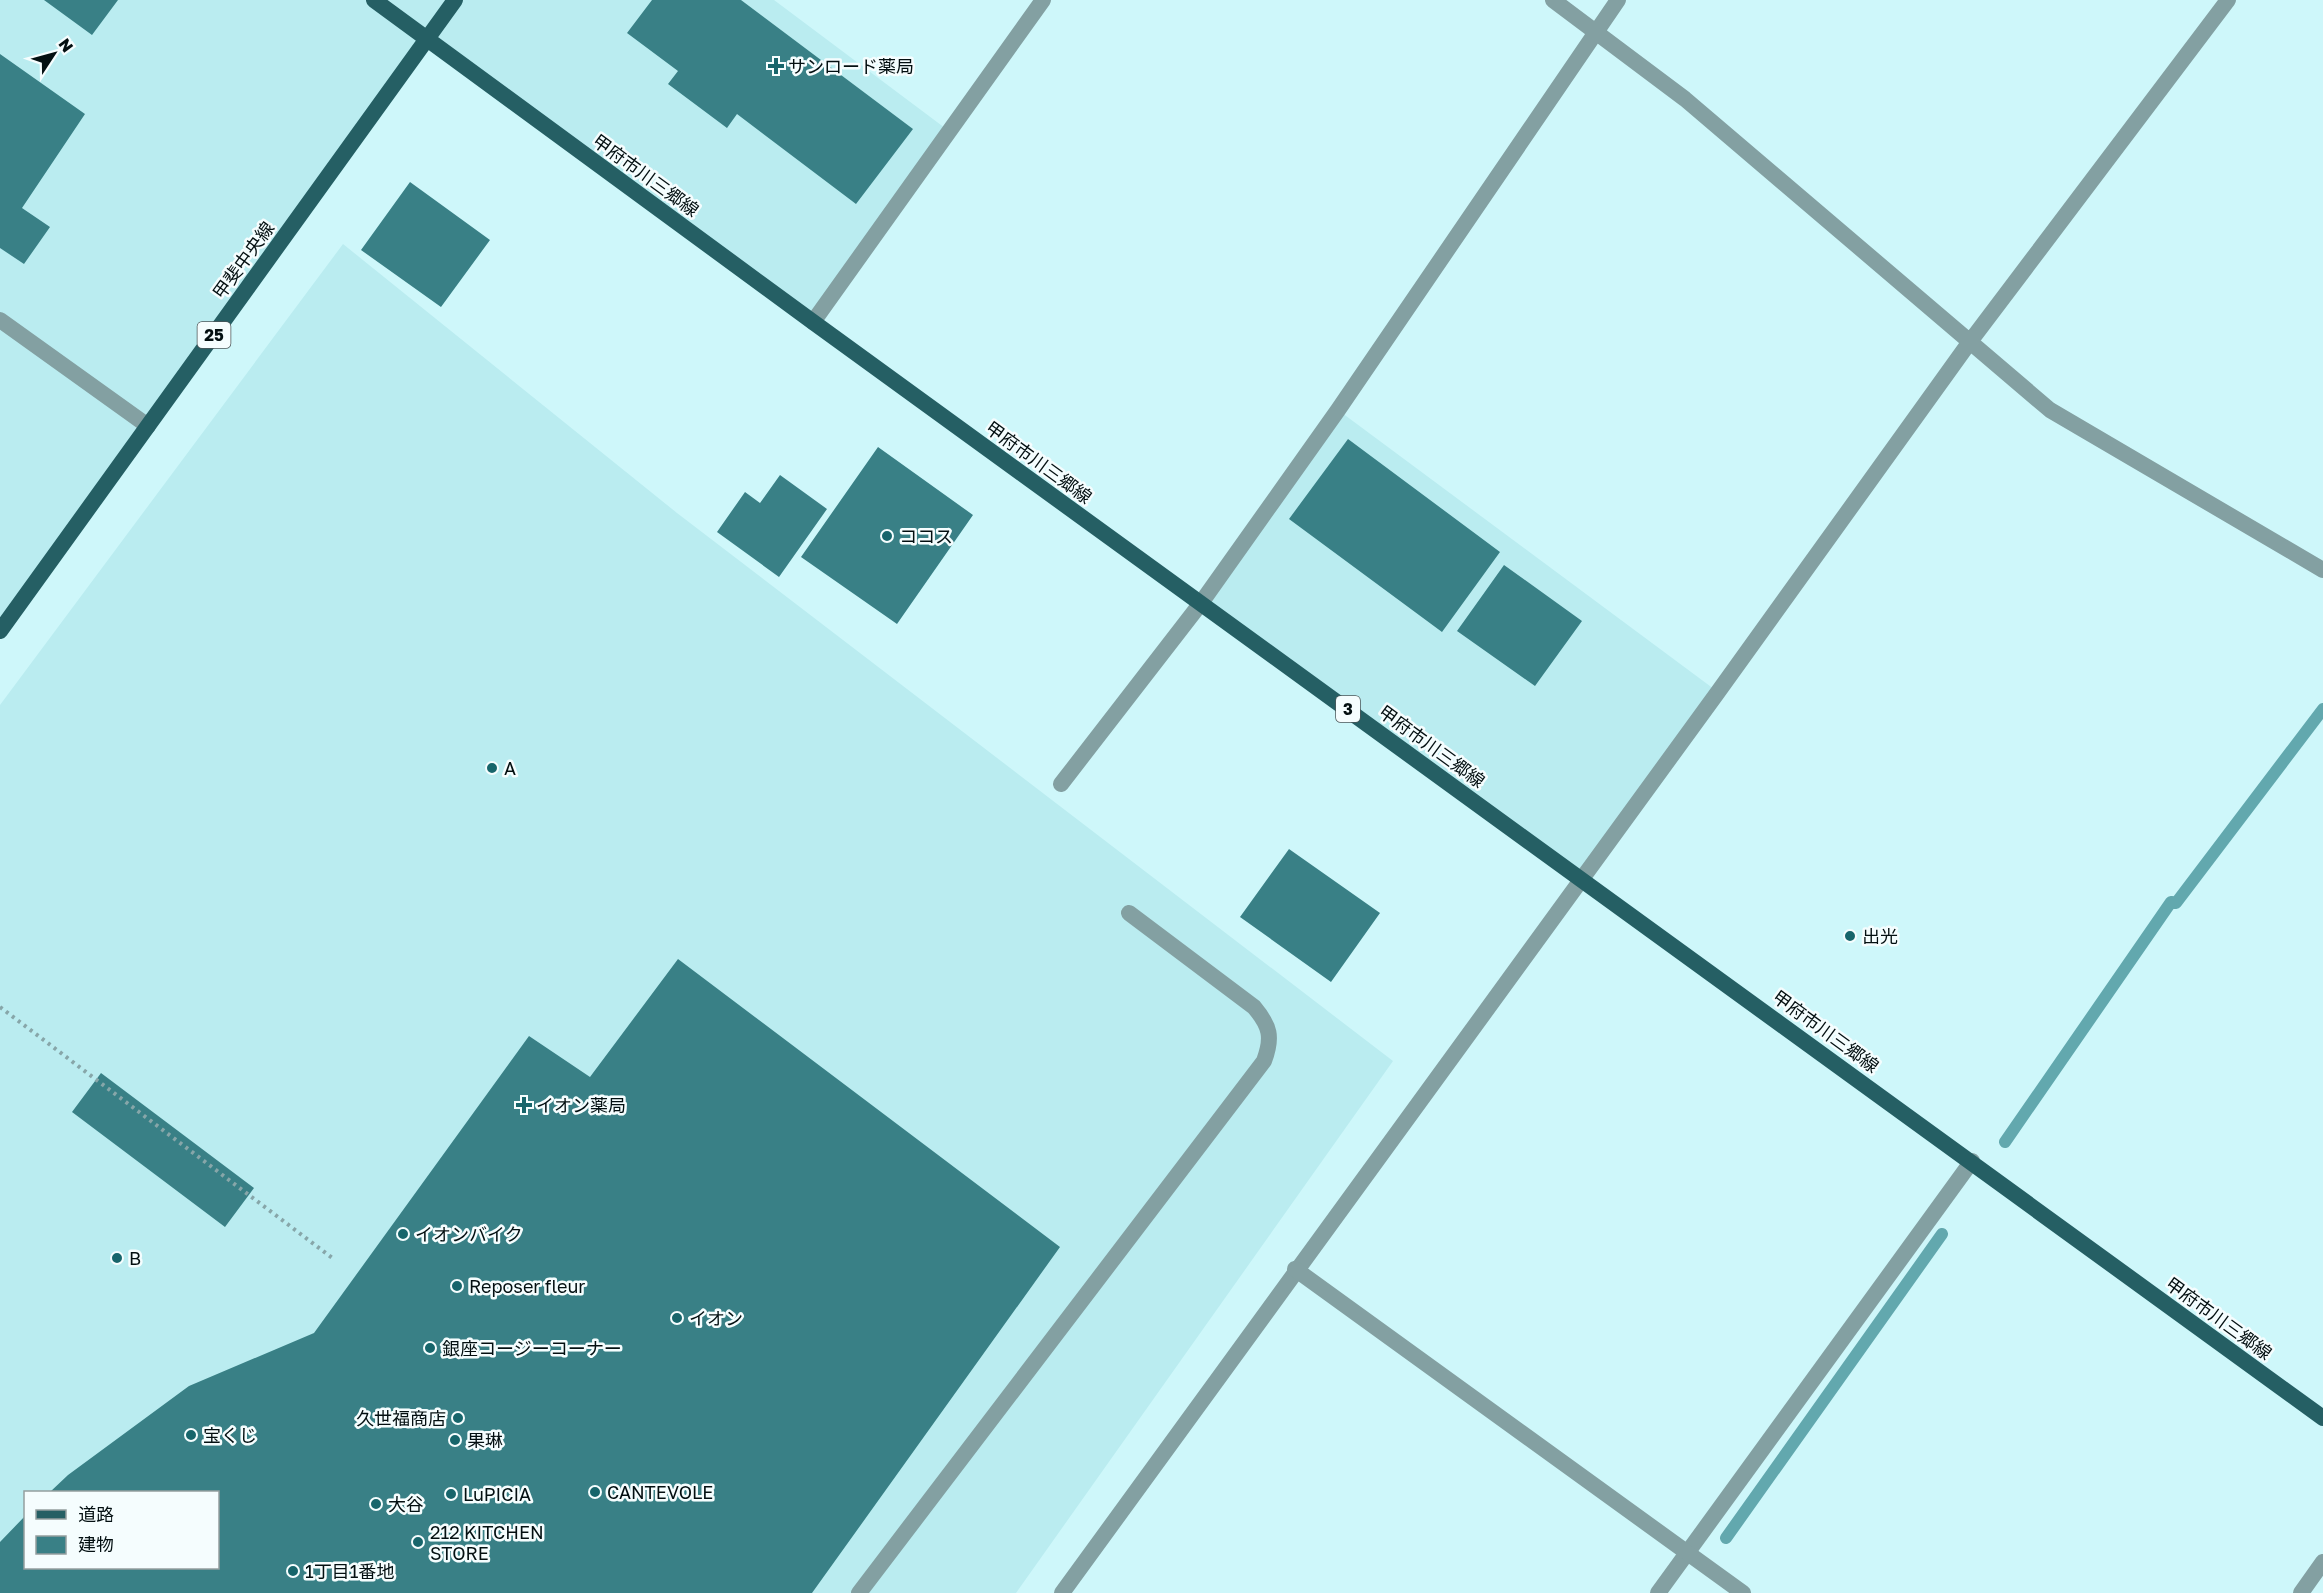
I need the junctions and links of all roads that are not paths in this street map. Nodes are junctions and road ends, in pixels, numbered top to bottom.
1 (374, 0) edge
2 (455, 0) edge
3 (1043, 0) edge
4 (1553, 0) edge
5 (1618, 0) edge
6 (2228, 0) edge
7 (1594, 31) junction
8 (428, 39) junction
9 (0, 320) edge
10 (813, 322) junction
11 (1968, 343) junction
12 (148, 426) junction
13 (2323, 570) edge
14 (1201, 603) junction
15 (0, 631) edge
16 (1061, 784) dead end
17 (1582, 879) junction
18 (1129, 914) dead end
19 (1972, 1161) junction
20 (1295, 1269) junction
21 (2323, 1418) edge
22 (1688, 1553) junction
23 (2323, 1563) edge
24 (859, 1593) edge
25 (1062, 1593) edge
26 (1658, 1593) edge
27 (1743, 1593) edge
28 (2301, 1593) edge

1 - 8 main road, 甲府市川三郷線 / 3
2 - 8 main road, 甲斐中央線 / 25
3 - 10 street
4 - 7 street
5 - 7 street
6 - 11 street
7 - 11 street
7 - 14 street
8 - 10 main road, 甲府市川三郷線 / 3
8 - 12 main road, 甲斐中央線 / 25
9 - 12 street
10 - 14 main road, 甲府市川三郷線 / 3
11 - 13 street
11 - 17 street
12 - 15 main road, 甲斐中央線 / 25
14 - 16 street
14 - 17 main road, 甲府市川三郷線 / 3
17 - 19 main road, 甲府市川三郷線 / 3
17 - 20 street
18 - 24 street
19 - 21 main road, 甲府市川三郷線 / 3
19 - 22 street
20 - 22 street
20 - 25 street
22 - 26 street
22 - 27 street
23 - 28 street

